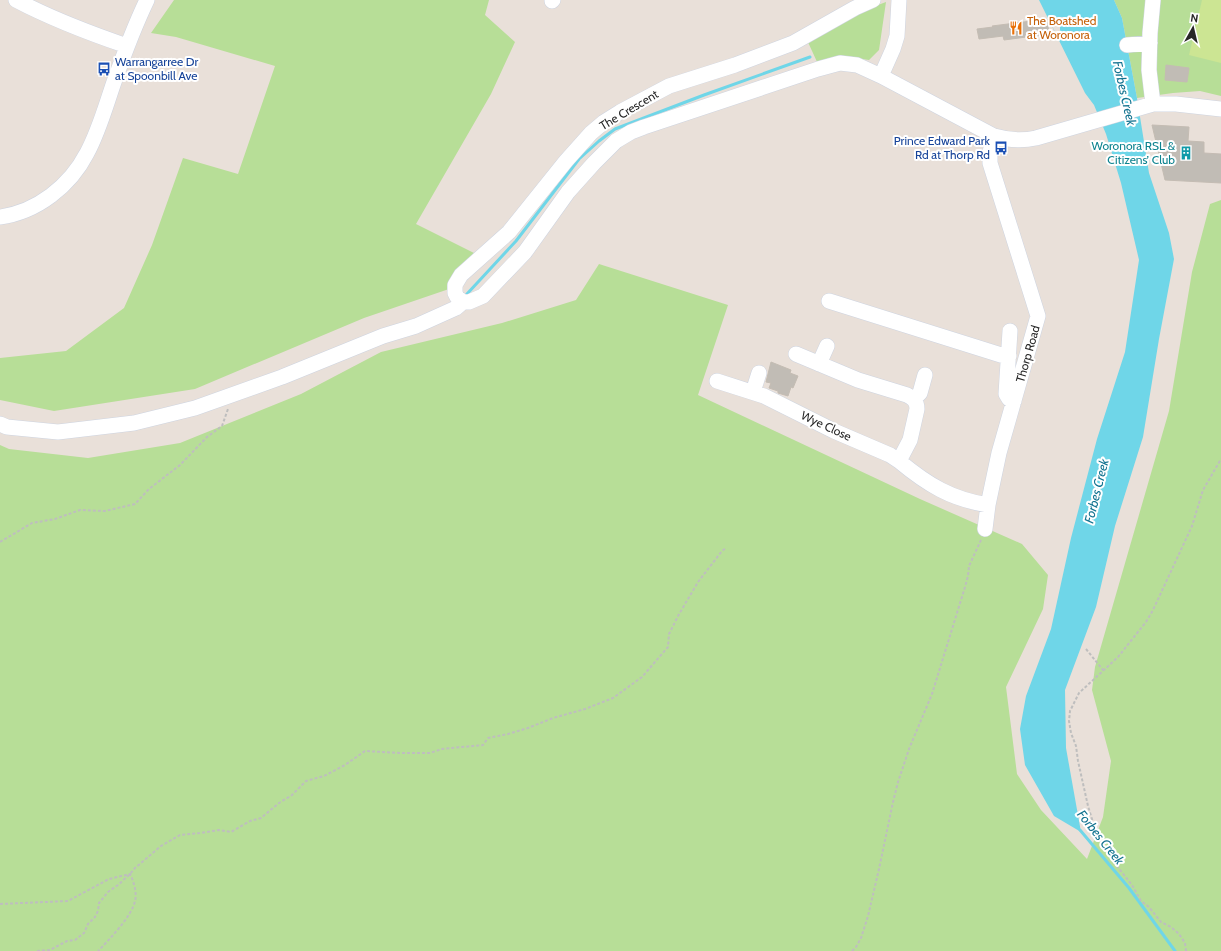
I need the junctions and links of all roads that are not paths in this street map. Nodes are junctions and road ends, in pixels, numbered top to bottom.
1 (16, 0) edge
2 (147, 0) edge
3 (873, 0) edge
4 (899, 0) edge
5 (1153, 0) edge
6 (1150, 42) junction
7 (1127, 45) dead end
8 (126, 46) junction
9 (881, 76) junction
10 (1147, 106) junction
11 (1221, 109) edge
12 (994, 136) junction
13 (0, 217) edge
14 (829, 300) dead end
15 (463, 302) junction
16 (1010, 331) dead end
17 (827, 346) dead end
18 (796, 354) dead end
19 (1008, 356) junction
20 (819, 364) junction
21 (759, 373) dead end
22 (925, 375) dead end
23 (717, 381) dead end
24 (753, 392) junction
25 (914, 399) junction
26 (1014, 401) junction
27 (0, 424) edge
28 (899, 461) junction
29 (988, 505) junction
30 (986, 530) road end

1 - 8 street
2 - 8 street
3 - 15 street, The Crescent
4 - 9 street
5 - 6 street
6 - 7 street
6 - 10 street
8 - 13 street
9 - 12 street, The Crescent
9 - 15 street, The Crescent
10 - 11 street, The Crescent
10 - 12 street, The Crescent
12 - 26 street, Thorp Road
14 - 19 street
15 - 27 street, The Crescent
16 - 19 street
17 - 20 street
18 - 20 street
19 - 26 street
20 - 25 street
21 - 24 street
22 - 25 street
23 - 24 street, Wye Close
24 - 28 street, Wye Close
25 - 28 street
26 - 29 street, Thorp Road
28 - 29 street, Wye Close
29 - 30 street, Thorp Road

